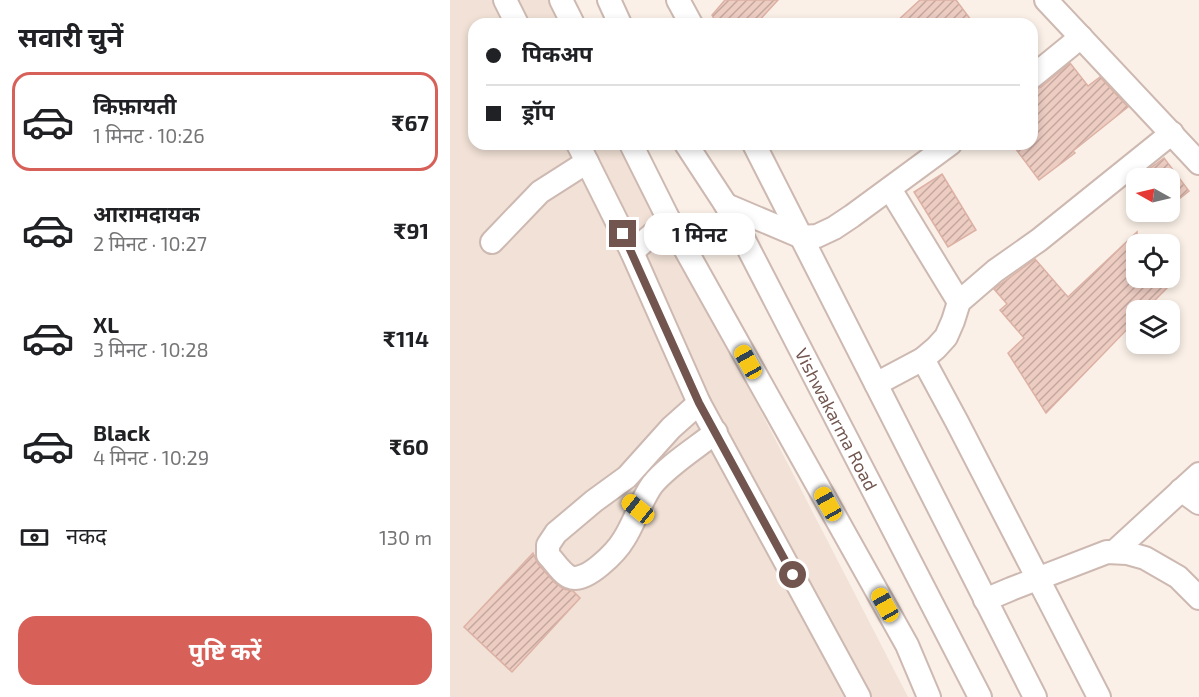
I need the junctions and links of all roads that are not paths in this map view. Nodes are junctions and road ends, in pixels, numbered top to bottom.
1 (505, 0) edge
2 (561, 0) edge
3 (678, 0) edge
4 (1046, 0) edge
5 (610, 1) edge
6 (514, 18) edge
7 (570, 18) edge
8 (617, 18) edge
9 (688, 18) edge
10 (1081, 37) junction
11 (1038, 72) edge
12 (1172, 134) junction
13 (634, 150) edge
14 (690, 150) edge
15 (757, 150) edge
16 (942, 150) edge
17 (583, 153) edge
18 (1197, 158) edge
19 (890, 189) junction
20 (726, 206) junction
21 (669, 220) junction
22 (818, 234) junction
23 (492, 242) dead end
24 (632, 252) junction
25 (959, 302) junction
26 (923, 359) junction
27 (887, 377) junction
28 (699, 403) junction
29 (716, 432) junction
30 (1199, 474) edge
31 (612, 488) junction
32 (1190, 497) edge
33 (638, 509) junction
34 (1114, 552) junction
35 (1038, 578) junction
36 (997, 595) junction
37 (1199, 598) edge
38 (859, 697) edge
39 (929, 697) edge
40 (980, 697) edge
41 (1035, 697) edge
42 (1099, 697) edge

1 - 6 street
2 - 7 street
3 - 9 street
4 - 10 street
5 - 8 street
10 - 11 street
10 - 12 street
12 - 18 street
12 - 25 street
13 - 21 street
14 - 20 street, Vishwakarma Road
15 - 22 street
16 - 19 street
17 - 23 street
17 - 24 street
19 - 22 street
19 - 25 street
20 - 22 street
20 - 40 street, Vishwakarma Road
21 - 24 street
21 - 39 street
22 - 27 street
24 - 28 street
25 - 26 street
26 - 27 street
26 - 35 street
27 - 36 street
28 - 29 street
28 - 31 street
29 - 33 street
29 - 38 street
30 - 32 street
31 - 33 street
31 - 33 street
32 - 34 street
34 - 35 street
34 - 37 street
35 - 36 street
35 - 42 street
36 - 41 street

